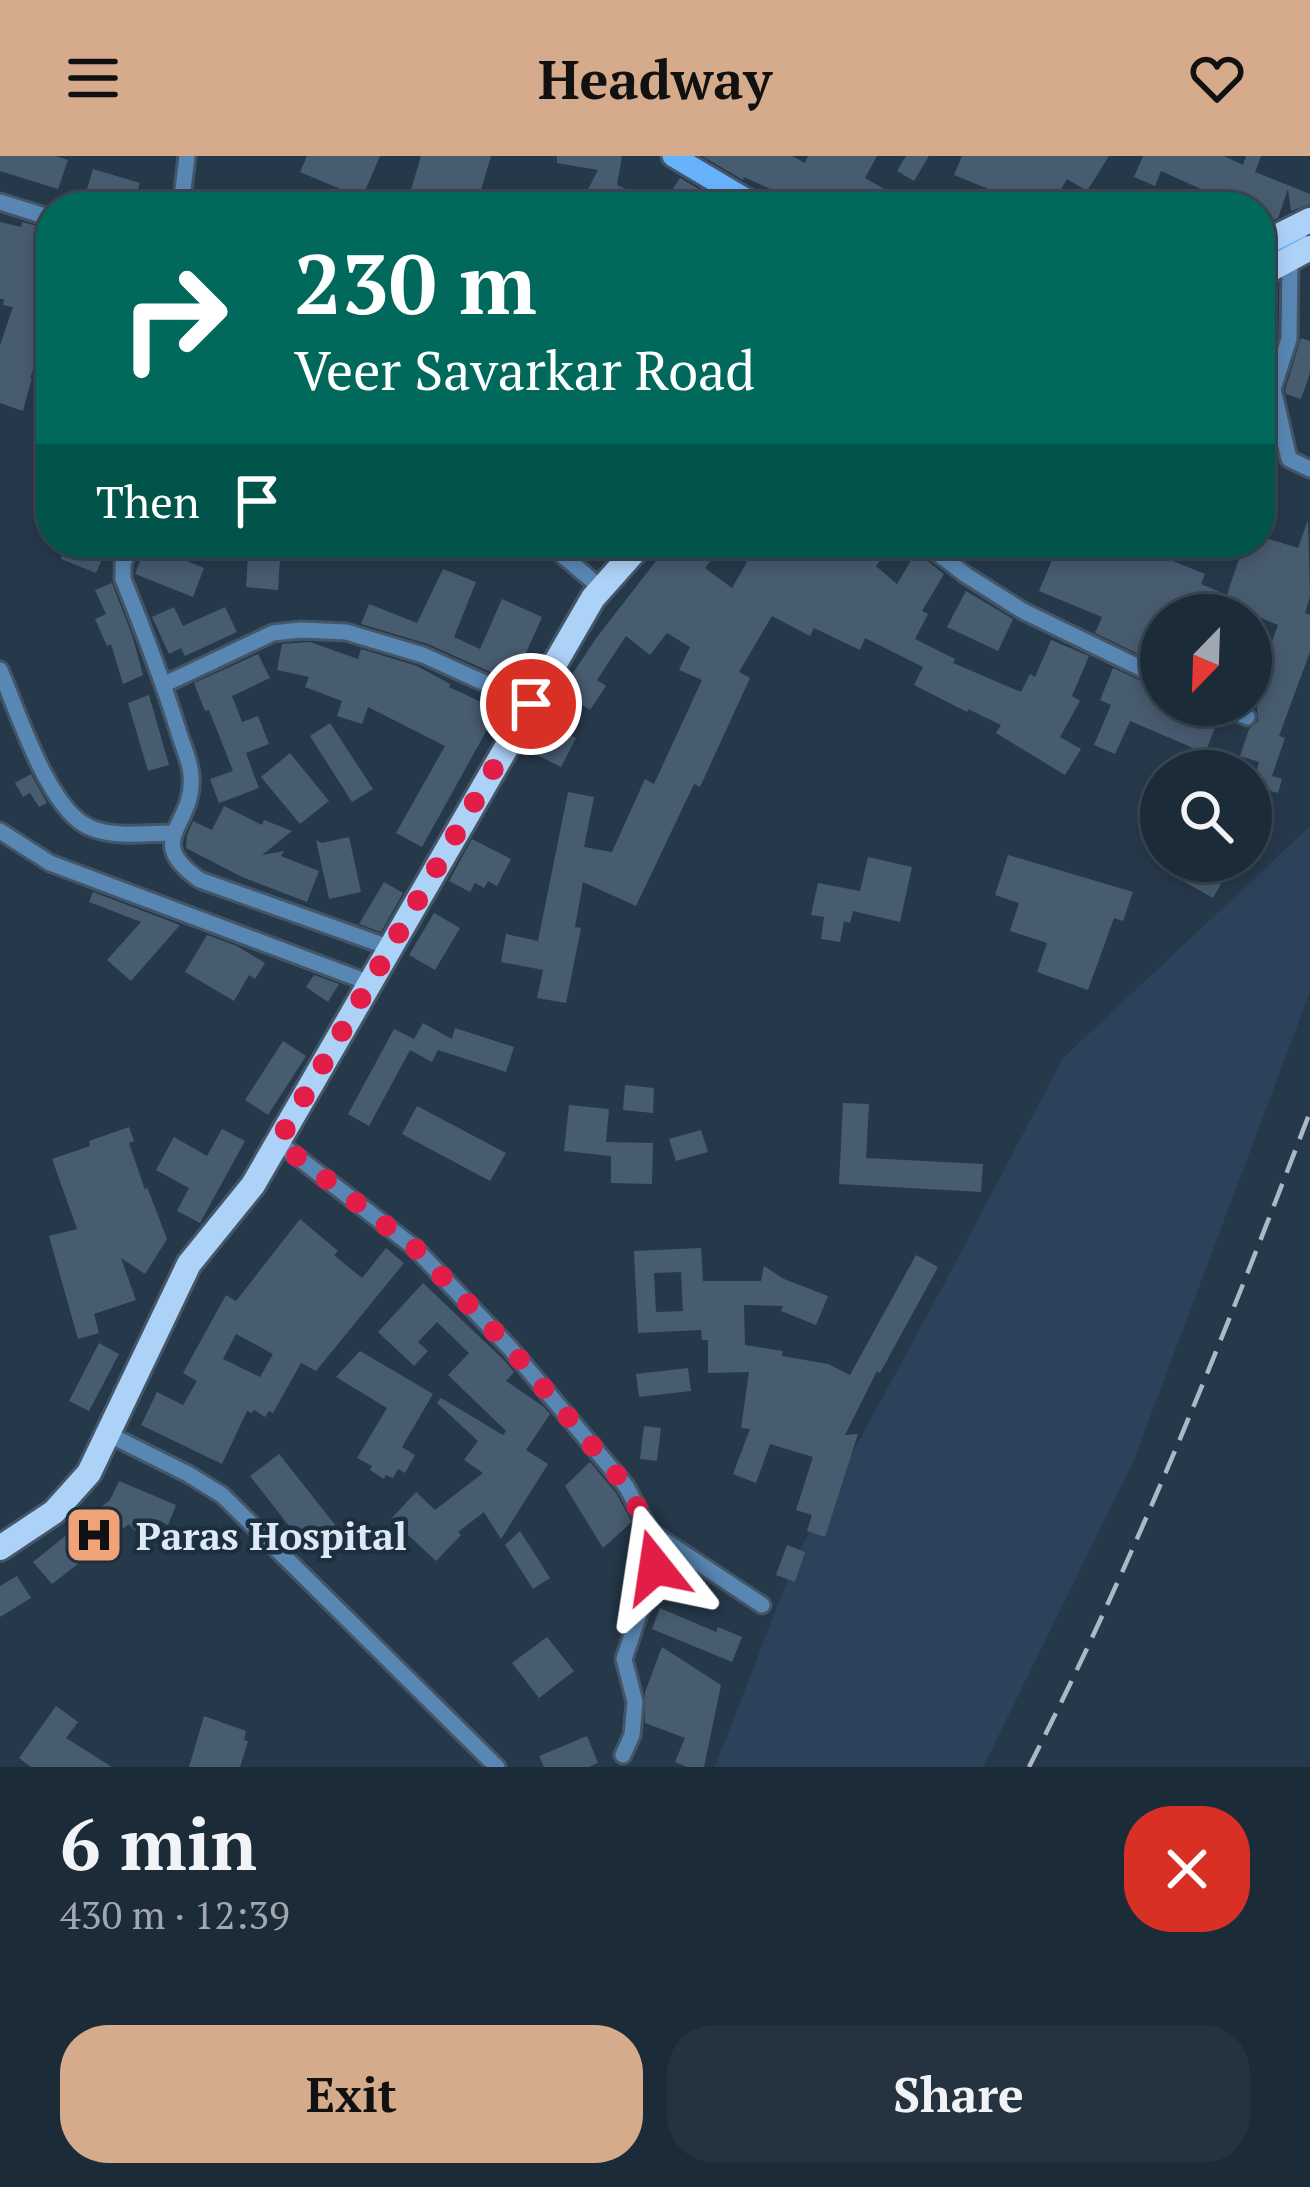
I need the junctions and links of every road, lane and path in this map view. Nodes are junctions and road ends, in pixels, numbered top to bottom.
1 (187, 156) edge
2 (682, 158) edge
3 (183, 192) edge
4 (735, 192) edge
5 (0, 202) edge
6 (36, 213) edge
7 (1310, 220) edge
8 (1310, 231) edge
9 (1275, 238) edge
10 (1275, 251) edge
11 (1300, 254) edge
12 (1275, 382) edge
13 (1275, 398) edge
14 (1310, 469) edge
15 (125, 558) edge
16 (566, 558) edge
17 (628, 558) edge
18 (944, 558) edge
19 (601, 588) junction
20 (1140, 667) edge
21 (0, 670) edge
22 (165, 684) junction
23 (531, 704) junction
24 (0, 831) edge
25 (174, 833) junction
26 (391, 948) junction
27 (370, 983) junction
28 (278, 1142) junction
29 (106, 1433) junction
30 (650, 1531) junction
31 (0, 1548) edge
32 (762, 1605) dead end
33 (623, 1755) dead end
34 (497, 1767) edge

1 - 3 street
2 - 4 main road
5 - 6 street
7 - 9 main road
8 - 10 main road
11 - 12 street
13 - 14 street
15 - 22 street
16 - 19 street
17 - 19 main road
18 - 20 street
19 - 23 main road
21 - 25 street
22 - 23 street
22 - 25 street
23 - 26 main road
24 - 27 street
25 - 26 street
26 - 27 main road
27 - 28 main road
28 - 29 main road
28 - 30 street
29 - 31 main road
29 - 34 street
30 - 32 street
30 - 33 street

